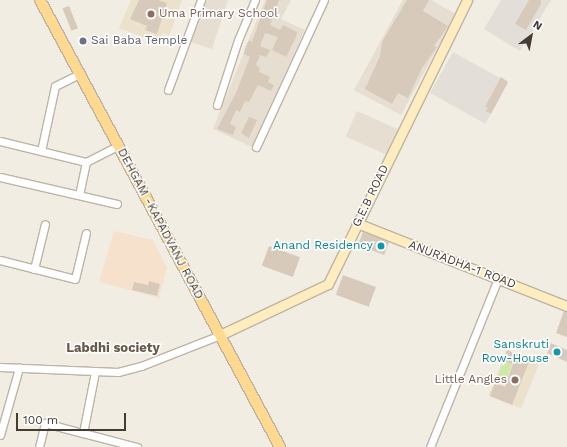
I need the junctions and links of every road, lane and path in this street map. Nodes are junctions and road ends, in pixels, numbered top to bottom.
1 (40, 0) edge
2 (201, 0) edge
3 (255, 0) edge
4 (324, 0) edge
5 (467, 0) edge
6 (80, 74) junction
7 (168, 90) dead end
8 (218, 105) dead end
9 (0, 141) edge
10 (118, 146) junction
11 (256, 147) dead end
12 (42, 151) junction
13 (86, 162) junction
14 (0, 177) edge
15 (79, 195) junction
16 (117, 204) dead end
17 (357, 223) junction
18 (45, 224) dead end
19 (86, 233) dead end
20 (0, 260) edge
21 (34, 269) junction
22 (498, 279) junction
23 (567, 306) edge
24 (220, 335) junction
25 (0, 367) edge
26 (19, 368) junction
27 (95, 372) junction
28 (83, 433) junction
29 (0, 435) edge
30 (39, 447) edge
31 (137, 447) edge
32 (280, 447) edge
33 (430, 447) edge

1 - 6 main road, DEHGAM -KAPADVANJ ROAD
2 - 7 street
3 - 8 street
4 - 11 street
5 - 17 street, G.E.B ROAD
6 - 10 main road, DEHGAM -KAPADVANJ ROAD
6 - 12 street
9 - 12 street
10 - 13 street
10 - 24 main road, DEHGAM -KAPADVANJ ROAD
12 - 13 street
13 - 15 street
14 - 15 street
15 - 16 street
17 - 22 street, ANURADHA-1 ROAD
17 - 24 street, G.E.B ROAD
18 - 21 street
19 - 21 street
20 - 21 street
22 - 23 street, ANURADHA-1 ROAD
22 - 33 street
24 - 27 street
24 - 32 main road, DEHGAM -KAPADVANJ ROAD
25 - 26 street
26 - 27 street
26 - 29 street
27 - 28 street
28 - 30 street
28 - 31 street

